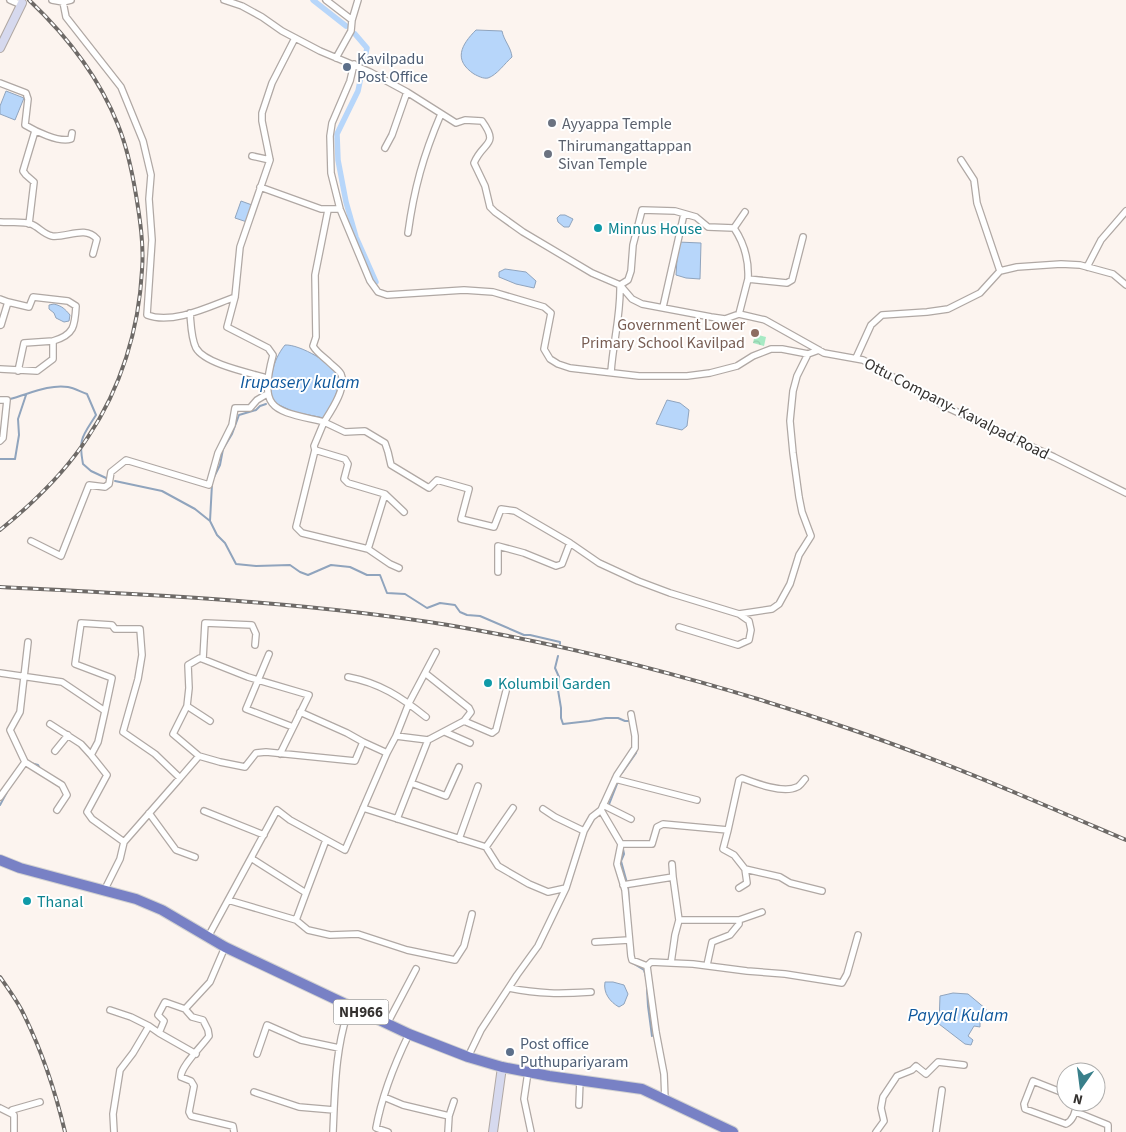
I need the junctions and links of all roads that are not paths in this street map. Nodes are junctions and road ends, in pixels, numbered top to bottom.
1 (10, 0) edge
2 (52, 0) edge
3 (71, 0) edge
4 (224, 0) edge
5 (326, 0) edge
6 (358, 0) edge
7 (62, 2) junction
8 (22, 3) joint
9 (352, 20) junction
10 (295, 38) junction
11 (0, 48) edge
12 (336, 58) junction
13 (354, 64) junction
14 (0, 83) edge
15 (407, 92) junction
16 (441, 114) junction
17 (35, 131) junction
18 (72, 133) dead end
19 (385, 148) dead end
20 (252, 156) dead end
21 (270, 160) junction
22 (961, 160) dead end
23 (260, 187) junction
24 (340, 209) junction
25 (328, 210) junction
26 (1126, 211) edge
27 (744, 212) dead end
28 (684, 214) junction
29 (0, 222) edge
30 (29, 224) junction
31 (734, 228) junction
32 (408, 233) dead end
33 (803, 237) dead end
34 (92, 254) dead end
35 (1087, 267) junction
36 (1000, 272) junction
37 (748, 279) junction
38 (620, 285) junction
39 (1126, 285) edge
40 (235, 298) junction
41 (0, 299) edge
42 (8, 302) junction
43 (663, 307) junction
44 (190, 314) junction
45 (739, 314) junction
46 (0, 324) edge
47 (53, 340) junction
48 (819, 350) junction
49 (808, 354) junction
50 (856, 358) junction
51 (0, 369) edge
52 (18, 371) junction
53 (611, 372) junction
54 (267, 378) junction
55 (267, 394) junction
56 (0, 400) edge
57 (324, 422) junction
58 (0, 441) edge
59 (315, 450) junction
60 (1126, 493) edge
61 (385, 494) junction
62 (404, 512) dead end
63 (30, 541) dead end
64 (570, 543) junction
65 (368, 549) junction
66 (399, 568) dead end
67 (498, 572) dead end
68 (739, 614) junction
69 (679, 627) dead end
70 (28, 642) dead end
71 (255, 645) dead end
72 (436, 652) dead end
73 (269, 654) dead end
74 (203, 659) junction
75 (0, 673) edge
76 (425, 673) junction
77 (24, 676) junction
78 (348, 677) dead end
79 (258, 680) junction
80 (506, 691) dead end
81 (409, 703) junction
82 (187, 706) junction
83 (106, 711) junction
84 (300, 712) junction
85 (632, 716) dead end
86 (426, 717) dead end
87 (210, 721) dead end
88 (464, 721) junction
89 (50, 724) dead end
90 (293, 726) junction
91 (444, 732) junction
92 (68, 735) junction
93 (396, 736) junction
94 (428, 740) junction
95 (363, 742) junction
96 (470, 743) dead end
97 (55, 751) dead end
98 (280, 754) junction
99 (387, 754) junction
100 (91, 755) junction
101 (199, 756) junction
102 (25, 762) junction
103 (459, 767) dead end
104 (180, 778) junction
105 (615, 779) junction
106 (805, 779) dead end
107 (411, 783) junction
108 (478, 786) dead end
109 (0, 797) edge
110 (697, 800) dead end
111 (363, 808) junction
112 (513, 808) dead end
113 (602, 808) junction
114 (543, 809) dead end
115 (58, 810) dead end
116 (204, 811) dead end
117 (149, 813) junction
118 (397, 819) junction
119 (631, 819) dead end
120 (728, 830) junction
121 (584, 831) junction
122 (264, 835) junction
123 (459, 839) junction
124 (326, 840) junction
125 (124, 842) junction
126 (621, 844) junction
127 (486, 847) junction
128 (195, 857) dead end
129 (251, 858) junction
130 (0, 860) edge
131 (672, 864) dead end
132 (745, 869) junction
133 (673, 877) junction
134 (623, 885) junction
135 (566, 888) junction
136 (738, 888) dead end
137 (104, 891) junction
138 (822, 891) dead end
139 (306, 893) junction
140 (228, 900) junction
141 (762, 912) dead end
142 (472, 914) dead end
143 (296, 920) junction
144 (679, 920) junction
145 (739, 920) junction
146 (858, 935) dead end
147 (208, 936) junction
148 (629, 940) junction
149 (595, 942) dead end
150 (225, 946) junction
151 (671, 963) junction
152 (707, 965) junction
153 (647, 966) junction
154 (416, 969) dead end
155 (508, 988) junction
156 (591, 992) dead end
157 (350, 1006) junction
158 (185, 1009) junction
159 (110, 1010) dead end
160 (387, 1024) junction
161 (149, 1026) junction
162 (159, 1033) junction
163 (408, 1034) junction
164 (339, 1048) junction
165 (196, 1054) junction
166 (257, 1054) dead end
167 (468, 1057) junction
168 (964, 1065) dead end
169 (502, 1066) junction
170 (528, 1072) junction
171 (580, 1080) junction
172 (942, 1090) dead end
173 (1056, 1090) edge
174 (254, 1092) dead end
175 (384, 1097) junction
176 (665, 1100) junction
177 (454, 1101) dead end
178 (40, 1102) dead end
179 (579, 1105) dead end
180 (0, 1108) edge
181 (334, 1110) junction
182 (1076, 1112) joint
183 (13, 1114) junction
184 (449, 1116) junction
185 (714, 1127) edge
186 (375, 1130) edge
187 (14, 1132) edge
188 (114, 1132) edge
189 (234, 1132) edge
190 (333, 1132) edge
191 (388, 1132) edge
192 (448, 1132) edge
193 (493, 1132) edge
194 (531, 1132) edge
195 (733, 1132) edge
196 (876, 1132) edge
197 (936, 1132) edge
198 (1108, 1132) edge

1 - 8 street
2 - 7 street
3 - 7 street
4 - 10 street, Ottu Company- Kavalpad Road
5 - 9 street
6 - 9 street
7 - 44 street
8 - 11 street
9 - 12 street
10 - 12 street, Ottu Company- Kavalpad Road
10 - 21 street
12 - 13 street, Ottu Company- Kavalpad Road
13 - 15 street, Ottu Company- Kavalpad Road
13 - 24 street
14 - 17 street
15 - 16 street, Ottu Company- Kavalpad Road
15 - 19 street
16 - 32 street
16 - 38 street, Ottu Company- Kavalpad Road
17 - 18 street
17 - 30 street
20 - 21 street
21 - 23 street
22 - 36 street
23 - 25 street
23 - 40 street
24 - 25 street
24 - 53 street
25 - 57 street
26 - 35 street
27 - 31 street
28 - 31 street
28 - 38 street
28 - 43 street
29 - 30 street
30 - 34 street
31 - 37 street
33 - 37 street
35 - 36 street
35 - 39 street
36 - 50 street
37 - 45 street
38 - 43 street, Ottu Company- Kavalpad Road
38 - 53 street
40 - 44 street
40 - 54 street
41 - 42 street
42 - 46 street
42 - 47 street
43 - 45 street, Ottu Company- Kavalpad Road
44 - 54 street
45 - 48 street, Ottu Company- Kavalpad Road
47 - 52 street
47 - 52 street
48 - 49 street
48 - 50 street, Ottu Company- Kavalpad Road
49 - 53 street
49 - 68 street
50 - 60 street, Ottu Company- Kavalpad Road
51 - 52 street
54 - 55 street
55 - 57 street
55 - 63 street
56 - 58 street
57 - 59 street
57 - 64 street
59 - 61 street
59 - 65 street
61 - 62 street
61 - 65 street
64 - 67 street
64 - 68 street
65 - 66 street
68 - 69 street
70 - 77 street
71 - 74 street
72 - 76 street
73 - 79 street
74 - 79 street
74 - 82 street
75 - 77 street
76 - 81 street
76 - 88 street
77 - 83 street
77 - 102 street
78 - 81 street
79 - 84 street
79 - 90 street
80 - 88 street
81 - 86 street
81 - 93 street
82 - 87 street
82 - 101 street
83 - 100 street
83 - 104 street
84 - 90 street
84 - 95 street
85 - 105 street
88 - 91 street
89 - 92 street
90 - 98 street
91 - 94 street
91 - 96 street
92 - 97 street
92 - 100 street
93 - 94 street
93 - 99 street
94 - 107 street
95 - 98 street
95 - 99 street
98 - 101 street
99 - 111 street
100 - 125 street
101 - 104 street
102 - 109 street
102 - 115 street
103 - 107 street
104 - 117 street
105 - 110 street
105 - 113 street
106 - 120 street
107 - 118 street
108 - 123 street
111 - 118 street
111 - 124 street
112 - 127 street
113 - 119 street
113 - 121 street
113 - 126 street
114 - 121 street
116 - 122 street
117 - 125 street
117 - 128 street
118 - 123 street
120 - 126 street
120 - 132 street
121 - 135 street
122 - 124 street
122 - 129 street
123 - 127 street
124 - 139 street
125 - 137 street
126 - 134 street
127 - 135 street
129 - 139 street
129 - 140 street
130 - 137 highway, NH966
131 - 133 street
132 - 136 street
132 - 138 street
133 - 134 street
133 - 144 street
134 - 148 street
135 - 155 street
137 - 147 highway, NH966
139 - 143 street
140 - 143 street
140 - 147 street
141 - 145 street
142 - 143 street
144 - 145 street
144 - 151 street
145 - 152 street
146 - 152 street
147 - 150 highway, NH966
148 - 149 street
148 - 153 street
150 - 157 highway, NH966
150 - 158 street
151 - 152 street
151 - 153 street
153 - 176 street
154 - 160 street
155 - 156 street
155 - 167 street
157 - 160 highway, NH966
157 - 164 street
158 - 162 street
158 - 165 street
159 - 161 street
160 - 163 highway, NH966
161 - 162 street
161 - 188 street
162 - 165 street
163 - 167 highway, NH966
163 - 175 street
164 - 166 street
164 - 181 street
165 - 189 street
167 - 169 highway, NH966
168 - 196 street
169 - 170 highway, NH966
169 - 193 street
170 - 171 highway, NH966
170 - 194 street
171 - 176 highway, NH966
171 - 179 street
172 - 197 street
173 - 182 street
174 - 181 street
175 - 184 street
175 - 186 street
176 - 185 highway, NH966
177 - 184 street
178 - 183 street
180 - 183 street
181 - 190 street
182 - 198 street
183 - 187 street
184 - 192 street
185 - 195 highway, NH966
186 - 191 street

